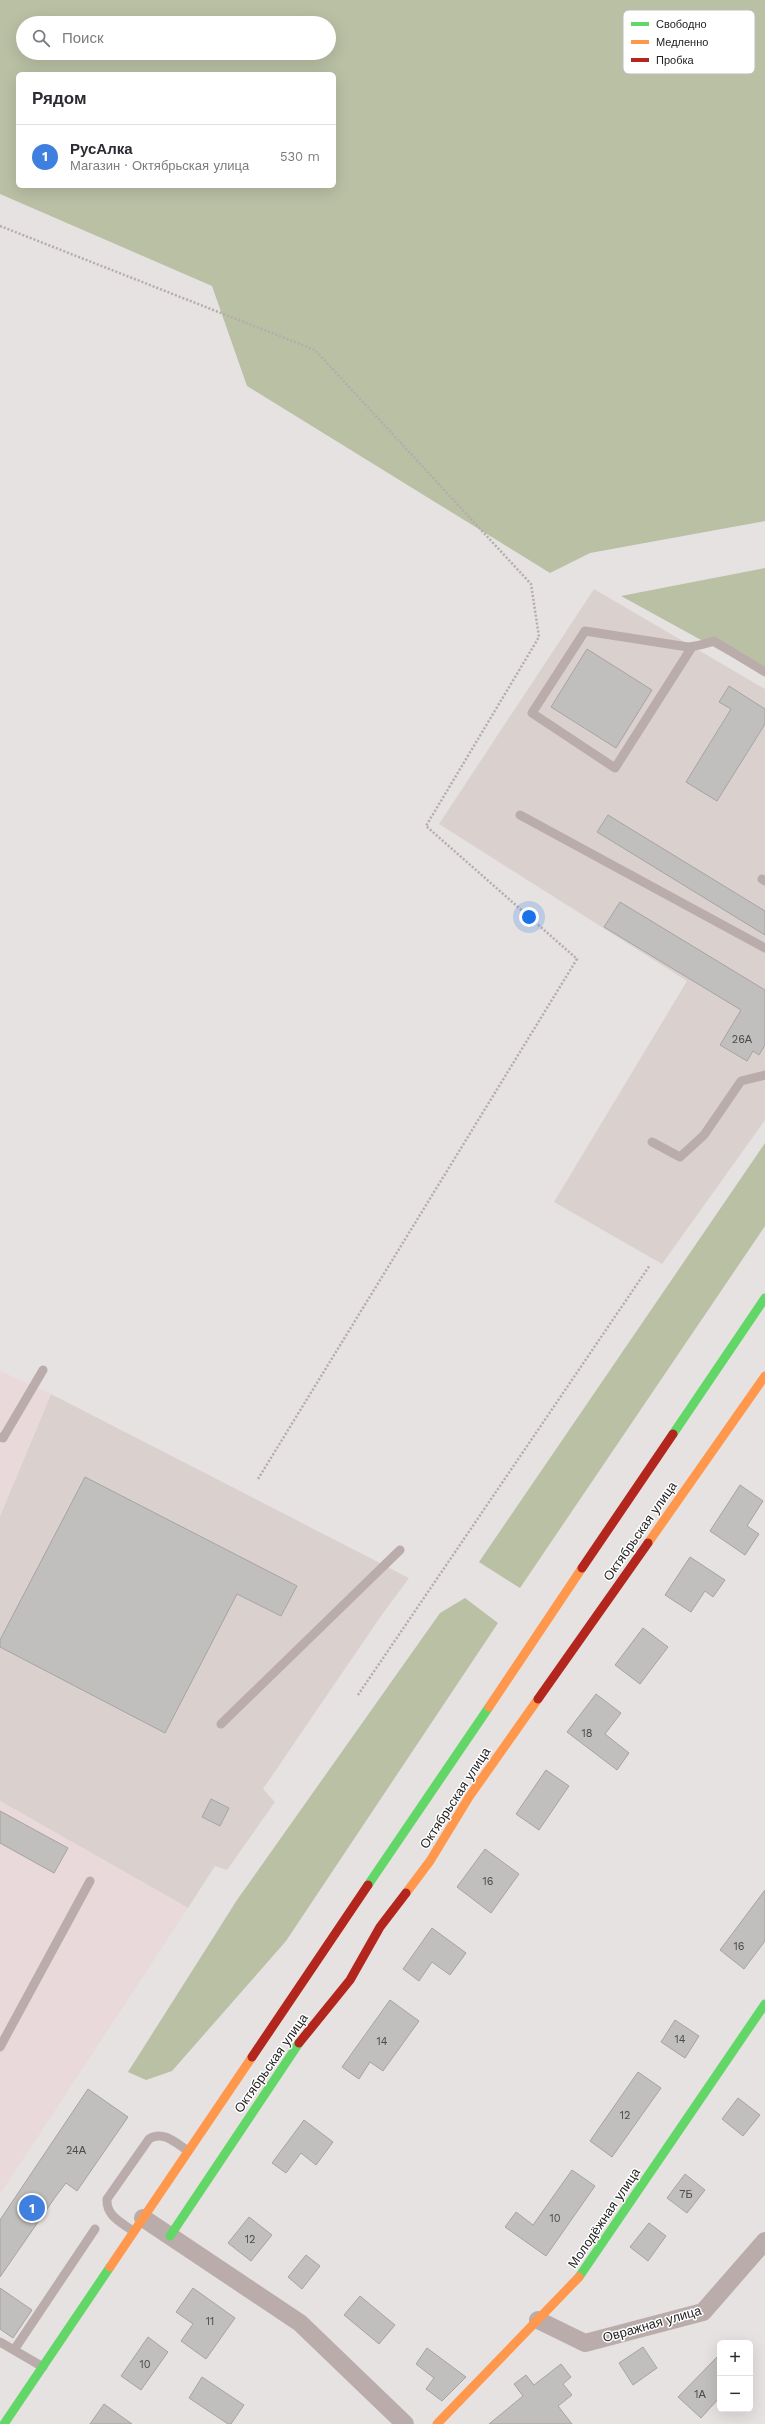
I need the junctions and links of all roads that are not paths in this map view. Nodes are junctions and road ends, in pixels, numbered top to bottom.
1 (692, 647) junction
2 (765, 672) edge
3 (520, 815) dead end
4 (765, 948) edge
5 (765, 1075) edge
6 (652, 1142) dead end
7 (765, 1298) edge
8 (43, 1370) dead end
9 (765, 1376) edge
10 (0, 1438) edge
11 (400, 1550) dead end
12 (221, 1724) dead end
13 (90, 1881) dead end
14 (765, 2004) edge
15 (0, 2047) edge
16 (188, 2151) junction
17 (138, 2225) junction
18 (95, 2229) dead end
19 (170, 2236) junction
20 (765, 2241) edge
21 (538, 2320) junction
22 (0, 2342) edge
23 (14, 2350) junction
24 (43, 2366) junction
25 (4, 2424) edge
26 (405, 2424) edge
27 (437, 2424) edge

1 - 1 lane
1 - 2 lane
3 - 4 lane
5 - 6 lane
7 - 16 street
8 - 10 lane
9 - 19 street, Октябрьская улица
11 - 12 lane
13 - 15 lane
14 - 21 street, Молодёжная улица
16 - 17 street
16 - 17 lane
17 - 19 street
17 - 24 street
18 - 23 lane
19 - 26 street
20 - 21 street, Овражная улица
21 - 27 street, Молодёжная улица
22 - 23 lane
23 - 24 lane
24 - 25 street

